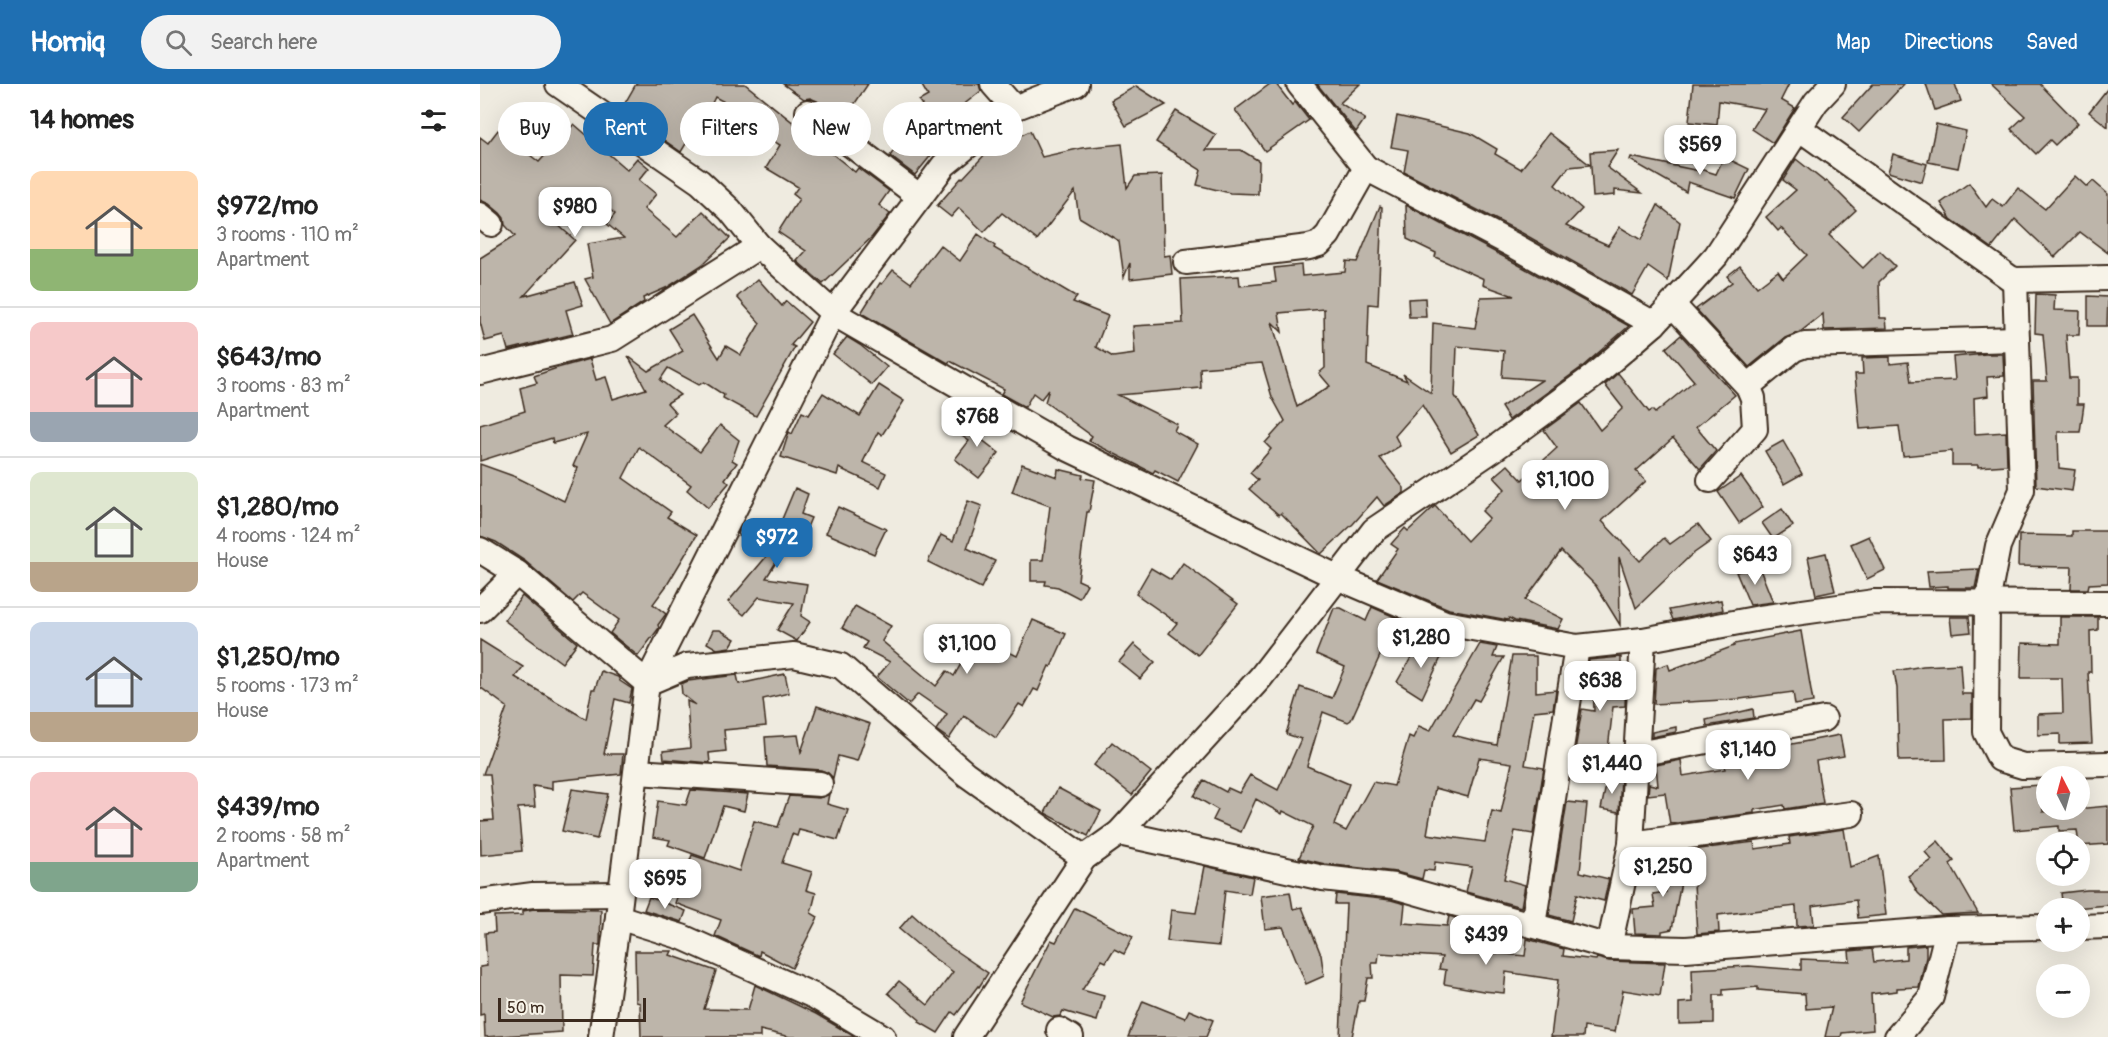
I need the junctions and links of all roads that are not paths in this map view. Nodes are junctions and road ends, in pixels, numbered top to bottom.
1 (558, 84) edge
2 (993, 84) edge
3 (1076, 84) edge
4 (1299, 84) edge
5 (1833, 84) edge
6 (1009, 102) edge
7 (1023, 105) edge
8 (1800, 129) junction
9 (866, 156) edge
10 (955, 156) edge
11 (1366, 168) junction
12 (920, 197) junction
13 (759, 246) junction
14 (1185, 261) dead end
15 (2108, 278) edge
16 (2015, 280) junction
17 (1672, 304) junction
18 (833, 313) junction
19 (1654, 324) junction
20 (2017, 339) junction
21 (480, 372) edge
22 (1748, 386) junction
23 (1710, 480) dead end
24 (480, 550) edge
25 (517, 573) junction
26 (1336, 577) junction
27 (1987, 603) junction
28 (2108, 603) edge
29 (480, 610) edge
30 (1643, 640) junction
31 (1577, 647) junction
32 (647, 683) junction
33 (1824, 719) dead end
34 (1637, 754) junction
35 (2108, 764) edge
36 (637, 772) junction
37 (820, 784) dead end
38 (1851, 814) dead end
39 (1119, 833) junction
40 (1631, 844) junction
41 (1084, 858) junction
42 (480, 902) edge
43 (619, 905) junction
44 (1533, 925) junction
45 (2108, 926) edge
46 (2036, 927) edge
47 (2090, 927) edge
48 (1948, 929) junction
49 (1609, 947) junction
50 (601, 1037) edge
51 (883, 1037) edge
52 (966, 1037) edge
53 (1897, 1037) edge

1 - 13 street
2 - 6 street
3 - 7 street
4 - 11 street
5 - 8 street
8 - 16 street
8 - 17 street
9 - 12 street
10 - 12 street
11 - 14 street
11 - 19 street
12 - 18 street
13 - 18 street
13 - 21 street
15 - 16 street
16 - 20 street
17 - 19 street
17 - 22 street
18 - 26 street
18 - 32 street
19 - 26 street
20 - 22 street
20 - 27 street
22 - 23 street
24 - 25 street
25 - 29 street
25 - 32 street
26 - 31 street
26 - 39 street
27 - 28 street
27 - 30 street
27 - 35 street
30 - 31 street
30 - 34 street
31 - 44 street
32 - 36 street
32 - 41 street
33 - 34 street
34 - 40 street
36 - 37 street
36 - 43 street
38 - 40 street
39 - 41 street
39 - 44 street
40 - 49 street
41 - 52 street
42 - 43 street
43 - 50 street
43 - 51 street
44 - 49 street
45 - 47 street
46 - 48 street
48 - 49 street
48 - 53 street

